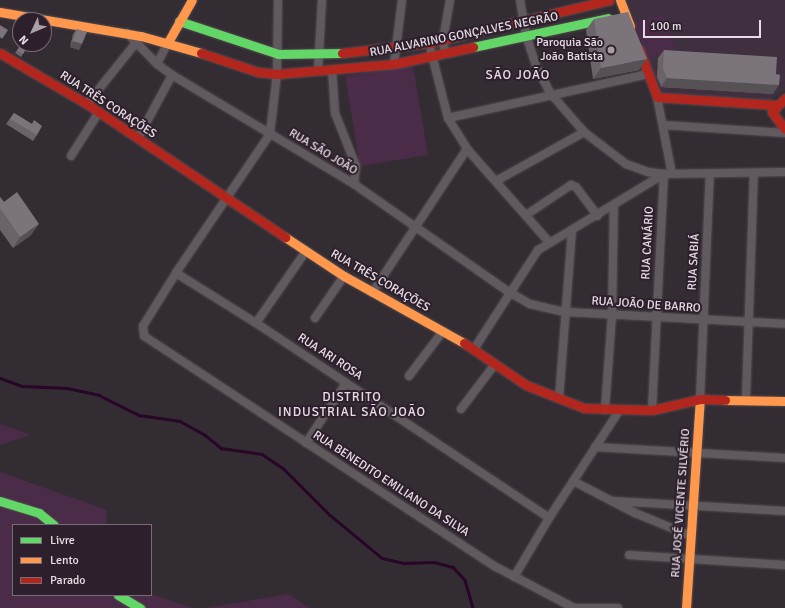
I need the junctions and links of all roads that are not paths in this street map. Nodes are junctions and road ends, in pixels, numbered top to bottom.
1 (192, 0) edge
2 (278, 0) edge
3 (322, 0) edge
4 (402, 0) edge
5 (450, 0) edge
6 (520, 0) edge
7 (609, 0) edge
8 (620, 0) edge
9 (0, 12) edge
10 (625, 14) junction
11 (521, 20) junction
12 (179, 21) junction
13 (526, 35) junction
14 (138, 39) junction
15 (443, 40) junction
16 (168, 42) junction
17 (430, 43) junction
18 (394, 49) junction
19 (445, 52) junction
20 (0, 53) edge
21 (278, 54) junction
22 (319, 55) junction
23 (432, 56) junction
24 (157, 64) junction
25 (394, 64) junction
26 (332, 70) junction
27 (318, 71) junction
28 (277, 74) junction
29 (648, 74) junction
30 (172, 75) junction
31 (551, 94) junction
32 (657, 98) junction
33 (785, 98) edge
34 (88, 104) junction
35 (776, 105) junction
36 (99, 112) junction
37 (448, 118) junction
38 (663, 125) junction
39 (785, 129) edge
40 (584, 132) junction
41 (785, 133) edge
42 (270, 134) junction
43 (138, 138) junction
44 (468, 149) junction
45 (70, 156) dead end
46 (785, 172) edge
47 (754, 173) junction
48 (668, 174) junction
49 (710, 174) junction
50 (496, 181) junction
51 (354, 184) junction
52 (226, 199) junction
53 (614, 206) junction
54 (526, 215) junction
55 (598, 216) junction
56 (417, 227) junction
57 (572, 230) junction
58 (549, 242) junction
59 (306, 251) junction
60 (176, 272) junction
61 (344, 276) junction
62 (509, 292) junction
63 (372, 293) junction
64 (566, 312) junction
65 (612, 315) junction
66 (315, 318) dead end
67 (655, 318) junction
68 (703, 321) junction
69 (750, 322) junction
70 (256, 323) junction
71 (785, 324) edge
72 (443, 331) junction
73 (474, 349) junction
74 (495, 364) junction
75 (409, 376) dead end
76 (346, 383) junction
77 (746, 398) junction
78 (558, 399) junction
79 (700, 399) junction
80 (785, 401) edge
81 (461, 409) dead end
82 (605, 410) junction
83 (652, 410) junction
84 (619, 411) junction
85 (306, 443) junction
86 (595, 447) junction
87 (696, 454) junction
88 (785, 458) edge
89 (573, 481) junction
90 (0, 501) edge
91 (613, 501) junction
92 (694, 507) junction
93 (785, 511) edge
94 (549, 518) junction
95 (53, 524) edge
96 (691, 536) junction
97 (629, 555) dead end
98 (690, 559) junction
99 (785, 565) edge
100 (514, 577) junction
101 (120, 596) edge
102 (140, 608) edge
103 (574, 608) edge
104 (618, 608) edge
105 (686, 608) edge

1 - 12 street
2 - 21 street
3 - 22 street
4 - 18 street
5 - 15 street
6 - 11 street
7 - 11 street, RUA ALVARINO GONÇALVES NEGRÃO
8 - 10 street
9 - 14 street, RUA ALVARINO GONÇALVES NEGRÃO
10 - 13 street, RUA ALVARINO GONÇALVES NEGRÃO
10 - 29 street
11 - 13 street
11 - 15 street, RUA ALVARINO GONÇALVES NEGRÃO
12 - 16 street
12 - 21 street, RUA ALVARINO GONÇALVES NEGRÃO
13 - 19 street, RUA ALVARINO GONÇALVES NEGRÃO
13 - 31 street
14 - 16 street, RUA ALVARINO GONÇALVES NEGRÃO
14 - 24 street, RUA SÃO JOÃO
14 - 34 street
15 - 17 street, RUA ALVARINO GONÇALVES NEGRÃO
15 - 19 street
16 - 24 street
16 - 28 street, RUA ALVARINO GONÇALVES NEGRÃO
17 - 18 street, RUA ALVARINO GONÇALVES NEGRÃO
17 - 23 street
18 - 22 street, RUA ALVARINO GONÇALVES NEGRÃO
18 - 25 street
19 - 23 street, RUA ALVARINO GONÇALVES NEGRÃO
20 - 34 street, RUA TRÊS CORAÇÕES
21 - 22 street, RUA ALVARINO GONÇALVES NEGRÃO
21 - 28 street
22 - 27 street
23 - 25 street, RUA ALVARINO GONÇALVES NEGRÃO
23 - 37 street
24 - 30 street, RUA SÃO JOÃO
25 - 26 street, RUA ALVARINO GONÇALVES NEGRÃO
26 - 27 street, RUA ALVARINO GONÇALVES NEGRÃO
26 - 51 street
27 - 28 street, RUA ALVARINO GONÇALVES NEGRÃO
28 - 42 street
29 - 31 street
29 - 32 street
30 - 42 street, RUA SÃO JOÃO
30 - 43 street
31 - 37 street
31 - 40 street
32 - 35 street
32 - 38 street, RUA CANÁRIO
33 - 35 street
34 - 36 street, RUA TRÊS CORAÇÕES
35 - 39 street
36 - 43 street, RUA TRÊS CORAÇÕES
36 - 45 street
37 - 44 street
38 - 41 street
38 - 48 street, RUA CANÁRIO
40 - 48 street
40 - 50 street
42 - 51 street, RUA SÃO JOÃO
42 - 52 street
43 - 52 street, RUA TRÊS CORAÇÕES
44 - 50 street
44 - 56 street
46 - 47 street
47 - 49 street
47 - 69 street
48 - 49 street
48 - 53 street
48 - 67 street, RUA CANÁRIO
49 - 68 street, RUA SABIÁ
50 - 54 street
51 - 56 street, RUA SÃO JOÃO
52 - 59 street, RUA TRÊS CORAÇÕES
52 - 60 street
53 - 55 street
53 - 65 street
54 - 55 street
54 - 58 street
55 - 57 street
56 - 62 street, RUA SÃO JOÃO
56 - 63 street
57 - 58 street
57 - 64 street
58 - 62 street
59 - 61 street, RUA TRÊS CORAÇÕES
59 - 70 street
60 - 70 street, RUA ARI ROSA
60 - 85 street, RUA BENEDITO EMILIANO DA SILVA
61 - 63 street, RUA TRÊS CORAÇÕES
61 - 66 street
62 - 64 street, RUA JOÃO DE BARRO
62 - 73 street
63 - 72 street, RUA TRÊS CORAÇÕES
64 - 65 street, RUA JOÃO DE BARRO
64 - 78 street
65 - 67 street, RUA JOÃO DE BARRO
65 - 82 street
67 - 68 street, RUA JOÃO DE BARRO
67 - 83 street, RUA CANÁRIO
68 - 69 street, RUA JOÃO DE BARRO
68 - 79 street, RUA SABIÁ
69 - 71 street, RUA JOÃO DE BARRO
69 - 77 street
70 - 76 street, RUA ARI ROSA
72 - 73 street, RUA TRÊS CORAÇÕES
72 - 75 street
73 - 74 street, RUA TRÊS CORAÇÕES
74 - 78 street, RUA TRÊS CORAÇÕES
74 - 81 street
76 - 85 street
76 - 94 street, RUA ARI ROSA
77 - 79 street, RUA TRÊS CORAÇÕES
77 - 80 street, RUA TRÊS CORAÇÕES
78 - 82 street, RUA TRÊS CORAÇÕES
79 - 83 street, RUA TRÊS CORAÇÕES
79 - 87 street, RUA JOSÉ VICENTE SILVÉRIO
82 - 84 street, RUA TRÊS CORAÇÕES
83 - 84 street, RUA TRÊS CORAÇÕES
84 - 86 street
85 - 100 street, RUA BENEDITO EMILIANO DA SILVA
86 - 87 street
86 - 89 street
87 - 88 street
87 - 92 street, RUA JOSÉ VICENTE SILVÉRIO
89 - 91 street
89 - 94 street
90 - 95 street
91 - 92 street
91 - 96 street
92 - 93 street
92 - 96 street, RUA JOSÉ VICENTE SILVÉRIO
94 - 100 street
96 - 98 street, RUA JOSÉ VICENTE SILVÉRIO
97 - 98 street
98 - 99 street
98 - 105 street, RUA JOSÉ VICENTE SILVÉRIO
100 - 103 street, RUA BENEDITO EMILIANO DA SILVA
101 - 102 street
103 - 104 street

